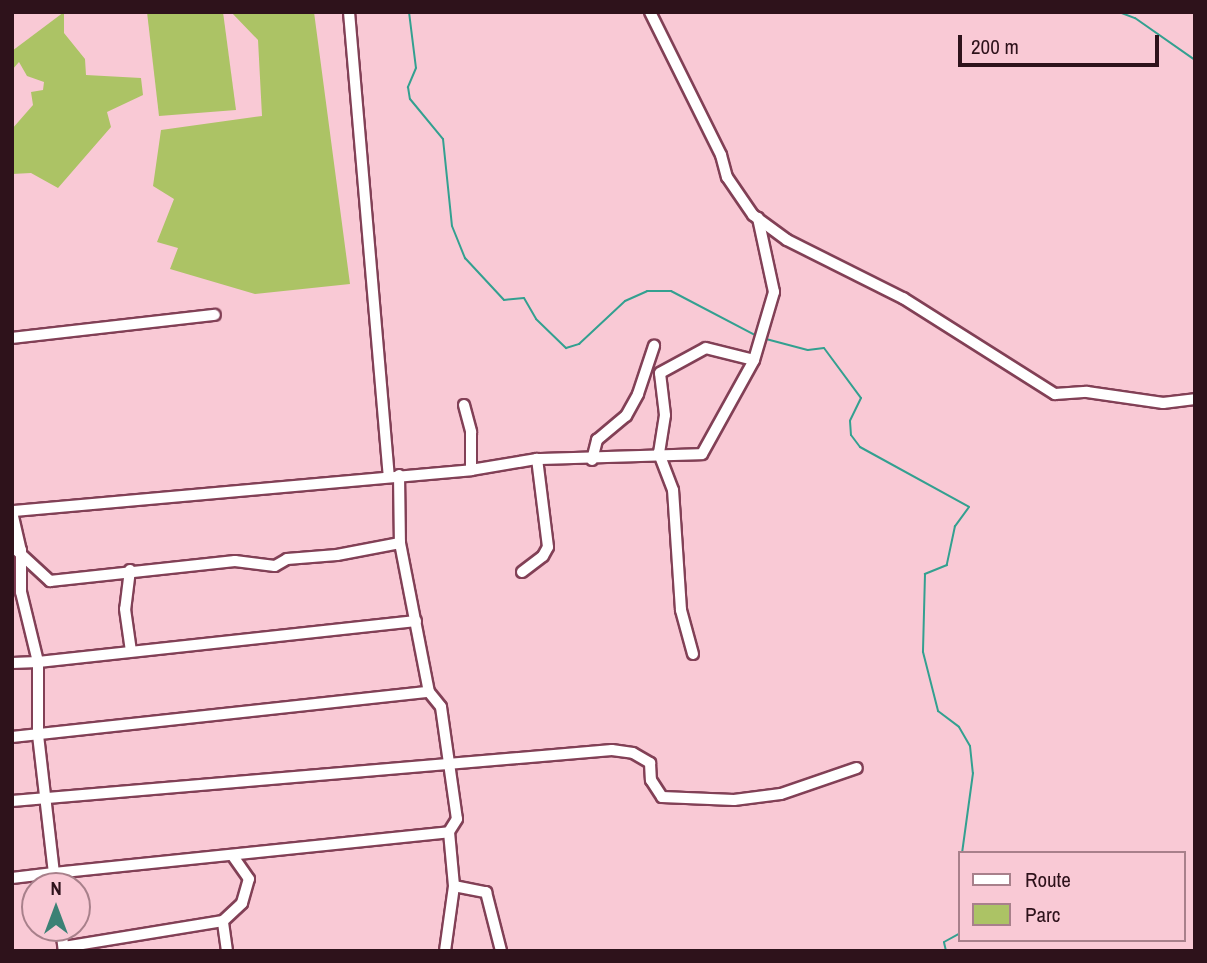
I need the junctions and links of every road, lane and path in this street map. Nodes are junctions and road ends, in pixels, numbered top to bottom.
1 (349, 12) edge
2 (650, 12) edge
3 (758, 218) junction
4 (215, 314) dead end
5 (12, 338) edge
6 (654, 346) dead end
7 (754, 360) junction
8 (1195, 398) edge
9 (464, 405) dead end
10 (659, 453) junction
11 (537, 459) junction
12 (592, 460) junction
13 (471, 470) junction
14 (394, 475) junction
15 (13, 512) edge
16 (400, 543) junction
17 (17, 548) edge
18 (130, 570) junction
19 (522, 572) dead end
20 (416, 621) junction
21 (131, 651) junction
22 (692, 654) dead end
23 (38, 662) junction
24 (12, 663) edge
25 (429, 692) junction
26 (38, 735) junction
27 (12, 737) edge
28 (446, 761) junction
29 (857, 768) dead end
30 (45, 798) junction
31 (12, 801) edge
32 (449, 832) junction
33 (233, 856) junction
34 (54, 872) edge
35 (65, 872) edge
36 (454, 886) junction
37 (223, 921) junction
38 (64, 949) edge
39 (227, 951) edge
40 (445, 951) edge
41 (501, 951) edge

1 - 14 street
2 - 3 street
3 - 7 street
3 - 8 street
4 - 5 street
6 - 12 street
7 - 10 street
7 - 10 street
9 - 13 street
10 - 12 street
10 - 22 street
11 - 12 street
11 - 13 street
11 - 19 street
13 - 14 street
14 - 15 street
14 - 16 street
15 - 17 street
16 - 18 street
16 - 20 street
17 - 18 street
17 - 23 street
18 - 21 street
20 - 21 street
20 - 25 street
21 - 23 street
23 - 24 street
23 - 26 street
25 - 26 street
25 - 28 street
26 - 27 street
26 - 30 street
28 - 29 street
28 - 30 street
28 - 32 street
30 - 31 street
30 - 34 street
32 - 33 street
32 - 36 street
33 - 35 street
33 - 37 street
36 - 40 street
36 - 41 street
37 - 38 street
37 - 39 street

